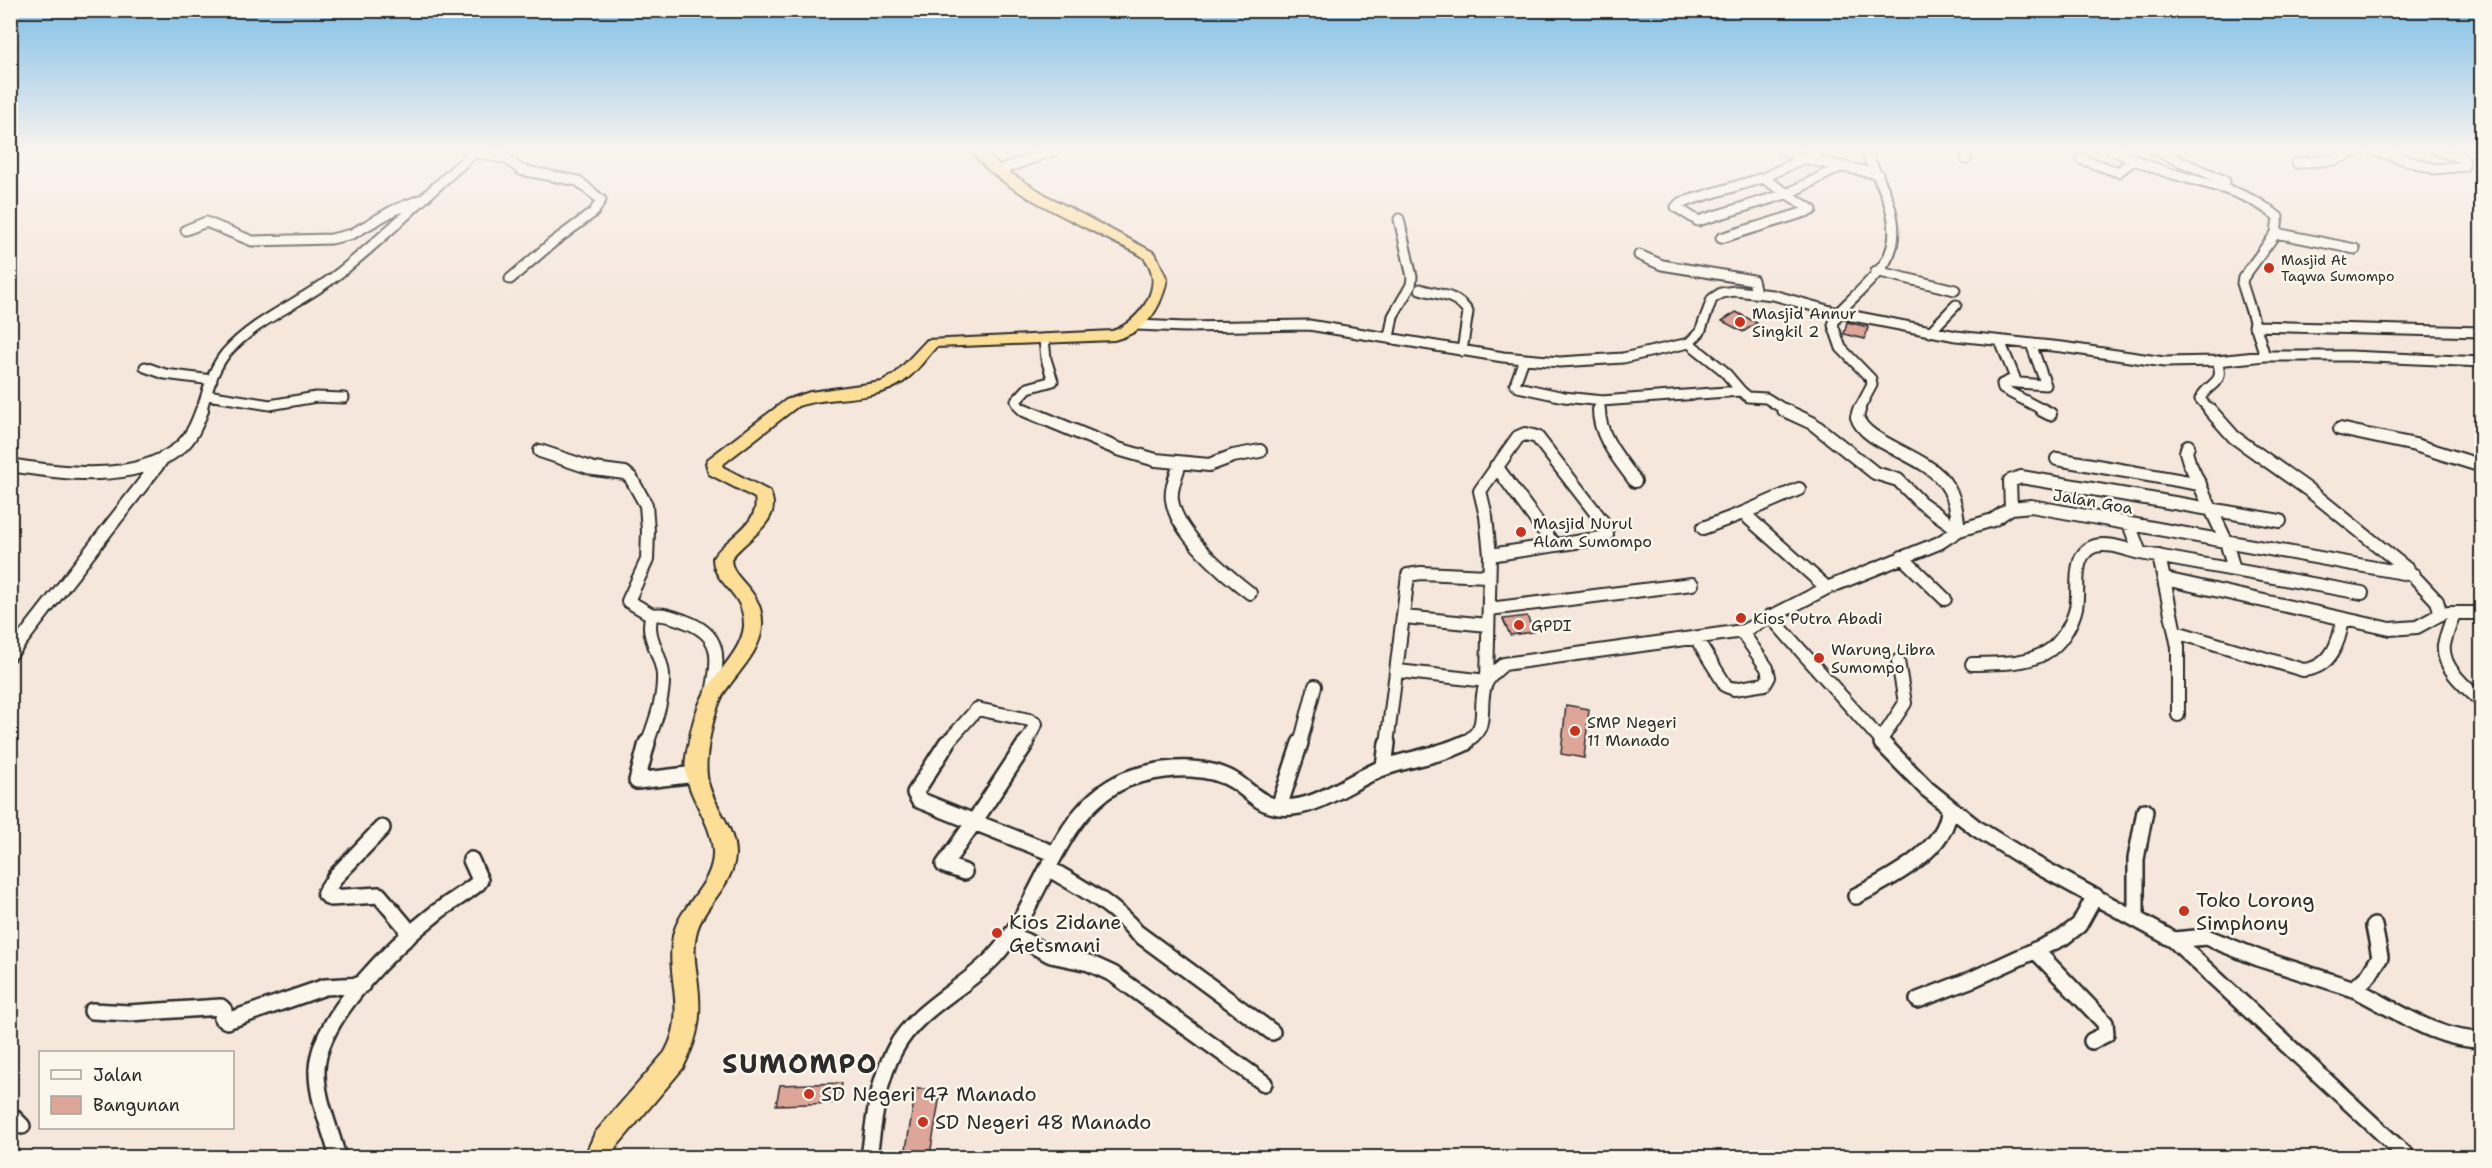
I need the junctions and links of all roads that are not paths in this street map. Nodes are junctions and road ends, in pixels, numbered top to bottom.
1 (407, 205) edge
2 (416, 205) edge
3 (598, 205) edge
4 (1053, 205) edge
5 (1678, 205) edge
6 (1752, 205) edge
7 (1805, 205) edge
8 (1889, 205) edge
9 (2261, 205) edge
10 (1399, 219) dead end
11 (186, 230) dead end
12 (2276, 233) junction
13 (1721, 238) dead end
14 (2355, 249) dead end
15 (1640, 255) dead end
16 (1876, 271) junction
17 (510, 279) dead end
18 (1420, 289) dead end
19 (1955, 290) dead end
20 (1756, 293) junction
21 (1956, 305) dead end
22 (1838, 313) junction
23 (1136, 325) junction
24 (2254, 326) junction
25 (1930, 332) junction
26 (2481, 332) edge
27 (1389, 338) junction
28 (1044, 339) junction
29 (2000, 341) junction
30 (1689, 343) junction
31 (2031, 344) junction
32 (1462, 351) junction
33 (2265, 356) junction
34 (1524, 359) junction
35 (2217, 361) junction
36 (2481, 363) edge
37 (146, 367) dead end
38 (212, 380) junction
39 (2006, 382) junction
40 (1741, 391) junction
41 (207, 395) junction
42 (344, 398) dead end
43 (1603, 401) junction
44 (285, 404) junction
45 (300, 412) dead end
46 (2050, 414) dead end
47 (2340, 429) dead end
48 (2188, 446) dead end
49 (540, 451) dead end
50 (1260, 451) dead end
51 (163, 458) junction
52 (2057, 459) dead end
53 (1180, 463) junction
54 (10, 465) edge
55 (1496, 466) junction
56 (2481, 466) edge
57 (1635, 481) dead end
58 (2200, 484) junction
59 (1799, 489) dead end
60 (2011, 508) junction
61 (2212, 509) junction
62 (1743, 513) junction
63 (2280, 521) dead end
64 (2129, 524) junction
65 (1703, 528) dead end
66 (1959, 530) junction
67 (2226, 541) junction
68 (1554, 545) junction
69 (2140, 553) junction
70 (1490, 555) junction
71 (2160, 556) junction
72 (1902, 557) junction
73 (2234, 570) junction
74 (2414, 575) junction
75 (1488, 576) junction
76 (2164, 579) junction
77 (1692, 584) dead end
78 (1827, 588) junction
79 (1250, 593) dead end
80 (2362, 593) dead end
81 (1945, 599) dead end
82 (1489, 609) junction
83 (2454, 613) junction
84 (2481, 613) edge
85 (2440, 614) junction
86 (652, 615) junction
87 (1770, 616) junction
88 (1404, 617) junction
89 (2343, 619) junction
90 (1488, 625) junction
91 (1742, 632) junction
92 (2176, 633) junction
93 (1696, 638) junction
94 (10, 655) edge
95 (1898, 661) dead end
96 (1972, 664) dead end
97 (1398, 671) junction
98 (1487, 681) junction
99 (1315, 686) dead end
100 (712, 698) junction
101 (2481, 702) edge
102 (2178, 716) dead end
103 (1881, 740) junction
104 (1384, 767) junction
105 (696, 774) junction
106 (1279, 807) junction
107 (1949, 808) junction
108 (2145, 811) dead end
109 (974, 822) junction
110 (382, 828) dead end
111 (471, 860) dead end
112 (1052, 861) junction
113 (964, 872) dead end
114 (1856, 896) dead end
115 (2095, 896) junction
116 (2136, 916) junction
117 (2374, 926) dead end
118 (1012, 934) junction
119 (408, 937) junction
120 (2174, 940) junction
121 (2035, 950) junction
122 (362, 985) junction
123 (2354, 989) junction
124 (1918, 1000) dead end
125 (92, 1011) dead end
126 (1272, 1032) dead end
127 (2481, 1040) edge
128 (2092, 1041) dead end
129 (1264, 1083) dead end
130 (338, 1158) edge
131 (597, 1158) edge
132 (869, 1158) edge
133 (2409, 1158) edge

1 - 11 street
2 - 38 street
3 - 17 street
4 - 23 highway
5 - 6 street
7 - 13 street
8 - 16 street
9 - 12 street
10 - 27 street
12 - 14 street
12 - 24 street
15 - 20 street
16 - 19 street
16 - 22 street
18 - 32 street
20 - 22 street
20 - 30 street
21 - 25 street
22 - 25 street
22 - 66 street
23 - 27 street
23 - 28 highway
24 - 26 street
24 - 33 street
25 - 29 street
27 - 32 street
28 - 53 street
28 - 100 highway
29 - 31 street
29 - 39 street
30 - 34 street
30 - 40 street
31 - 35 street
31 - 39 street
32 - 34 street
33 - 35 street
33 - 36 street
34 - 43 street
35 - 74 street
37 - 38 street
38 - 41 street
39 - 46 street
40 - 43 street
40 - 66 street
41 - 44 street
41 - 51 street
42 - 44 street
43 - 57 street
44 - 45 street
47 - 56 street
48 - 58 street
49 - 86 street
50 - 53 street
51 - 54 street
51 - 94 street
52 - 58 street
53 - 79 street
55 - 68 street
55 - 68 street
55 - 70 street
58 - 61 street
59 - 62 street
60 - 61 street
60 - 64 street, Jalan Goa
60 - 66 street
61 - 63 street
61 - 67 street
62 - 65 street
62 - 78 street
64 - 67 street, Jalan Goa
64 - 69 street
66 - 72 street
67 - 73 street
67 - 74 street, Jalan Goa
68 - 70 street
69 - 71 street
69 - 96 street
70 - 75 street
71 - 73 street
71 - 76 street
72 - 78 street
72 - 81 street
73 - 80 street
74 - 85 street
75 - 82 street
75 - 88 street
76 - 89 street
76 - 92 street
77 - 82 street
78 - 87 street
82 - 90 street
83 - 84 street
83 - 85 street
83 - 101 street
85 - 89 street
86 - 100 street
86 - 105 street
87 - 91 street
87 - 103 street
88 - 90 street
88 - 97 street
89 - 92 street
90 - 98 street
91 - 93 street
91 - 93 street
92 - 102 street
93 - 98 street
95 - 103 street
97 - 98 street
97 - 104 street
98 - 104 street
99 - 106 street
100 - 105 highway
103 - 107 street
104 - 106 street
105 - 131 highway
106 - 112 street
107 - 114 street
107 - 115 street
108 - 116 street
109 - 109 street
109 - 112 street
109 - 113 street
110 - 119 street
111 - 119 street
112 - 118 street
112 - 126 street
115 - 116 street
115 - 121 street
116 - 120 street
117 - 123 street
118 - 129 street
118 - 132 street
119 - 122 street
120 - 123 street
120 - 133 street
121 - 124 street
121 - 128 street
122 - 125 street
122 - 130 street
123 - 127 street

